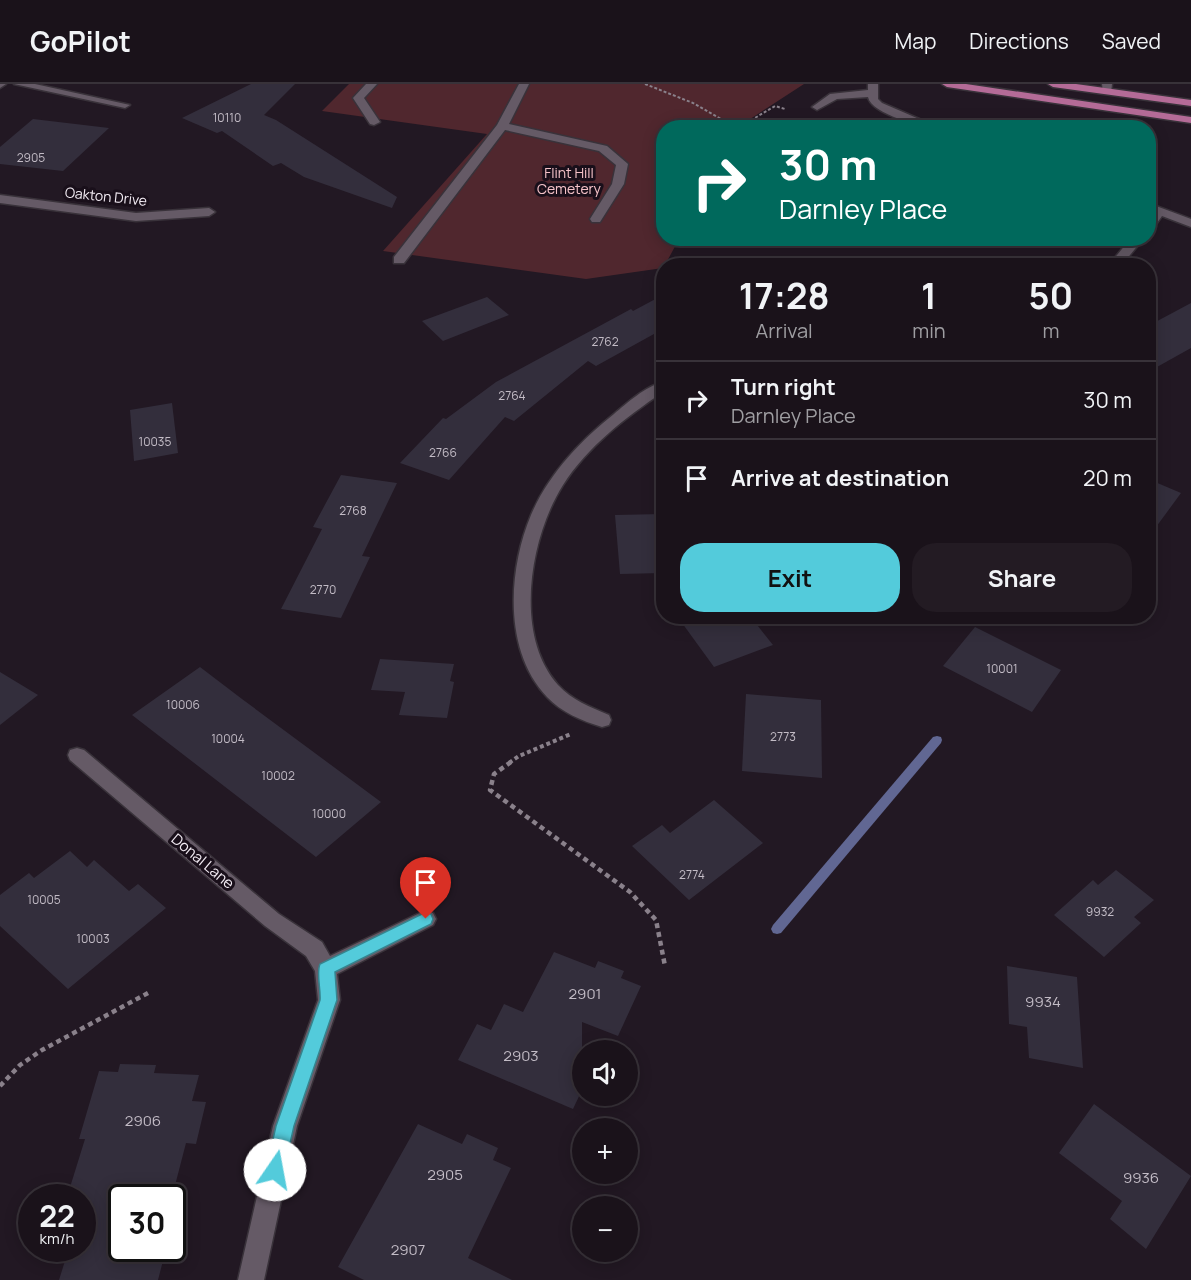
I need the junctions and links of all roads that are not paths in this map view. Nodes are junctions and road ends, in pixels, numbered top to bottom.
1 (19, 84) edge
2 (372, 84) edge
3 (524, 84) edge
4 (947, 84) edge
5 (1053, 84) edge
6 (1075, 85) edge
7 (872, 88) edge
8 (1107, 88) edge
9 (1191, 103) edge
10 (125, 105) dead end
11 (817, 107) dead end
12 (915, 120) edge
13 (1191, 120) edge
14 (374, 122) dead end
15 (501, 126) junction
16 (0, 199) edge
17 (1156, 210) edge
18 (209, 212) dead end
19 (596, 219) dead end
20 (1191, 223) edge
21 (1131, 246) edge
22 (1121, 258) edge
23 (399, 260) dead end
24 (656, 390) edge
25 (602, 720) road end
26 (77, 754) dead end
27 (426, 919) dead end
28 (326, 969) junction
29 (251, 1280) edge

1 - 10 street
2 - 14 street
3 - 15 street
4 - 13 main road
5 - 6 main road
6 - 8 main road
7 - 11 street
7 - 12 street
8 - 9 main road
15 - 19 street
15 - 23 street
16 - 18 street, Oakton Drive
17 - 20 street
21 - 22 street
24 - 25 street
26 - 28 street, Donal Lane
27 - 28 street
28 - 29 street

